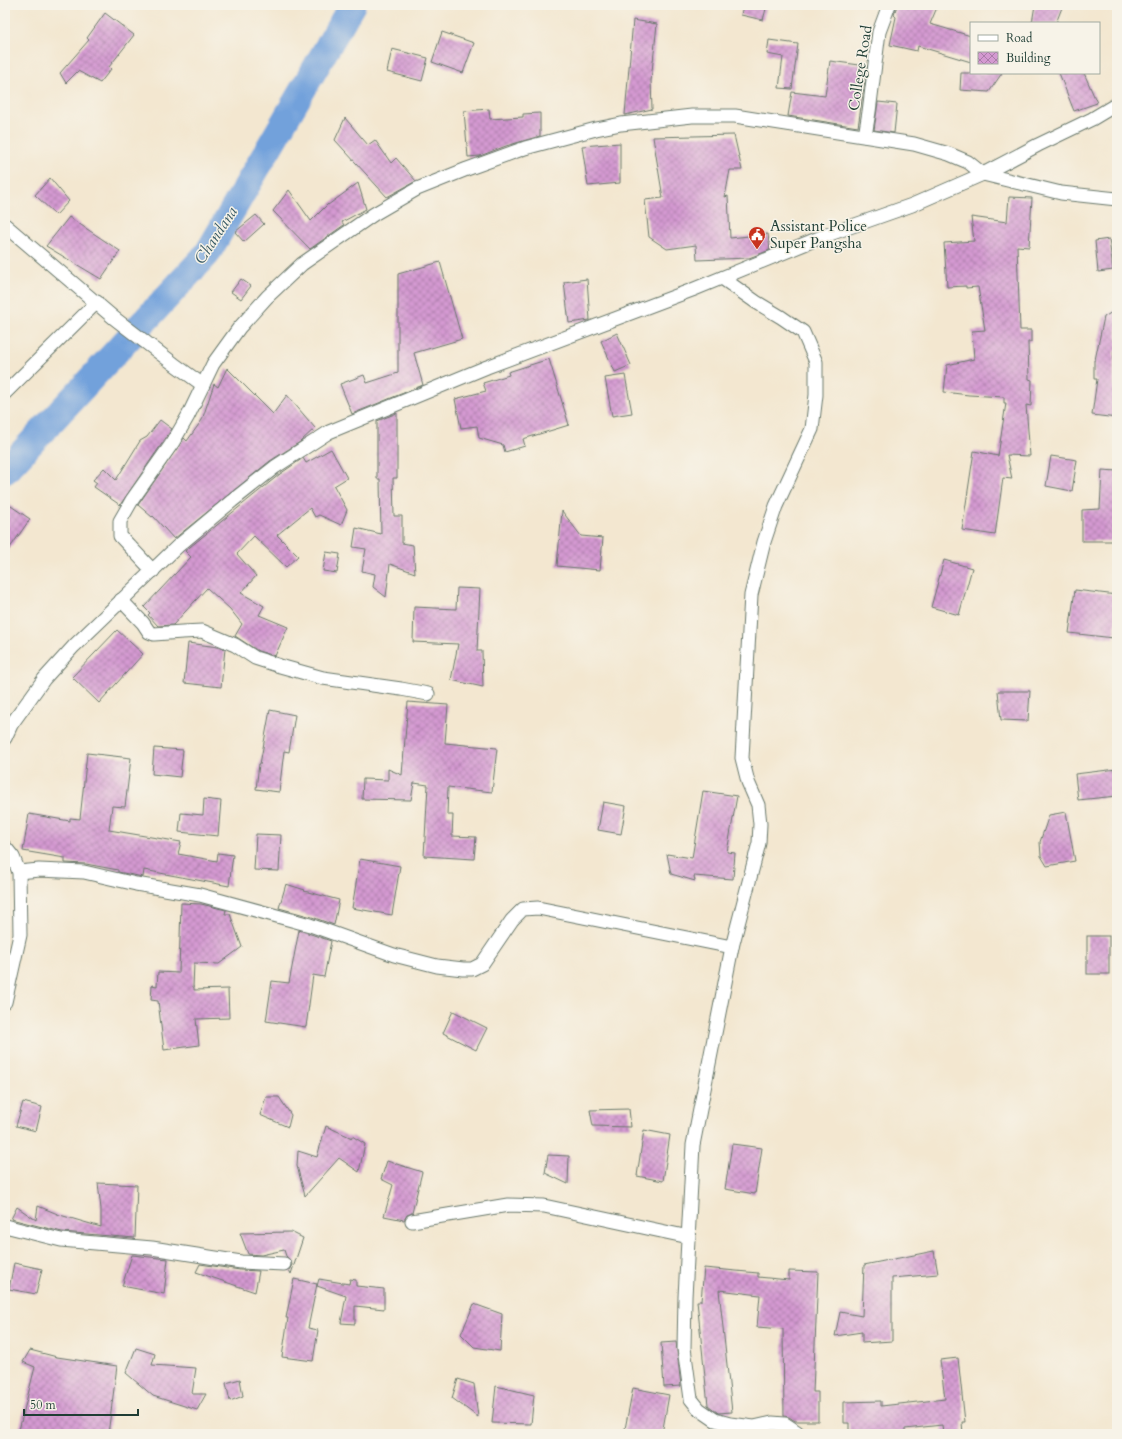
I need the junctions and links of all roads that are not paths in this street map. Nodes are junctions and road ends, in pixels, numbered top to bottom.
1 (889, 5) edge
2 (1117, 104) edge
3 (865, 136) junction
4 (983, 174) junction
5 (1117, 199) edge
6 (5, 225) edge
7 (722, 278) junction
8 (97, 302) junction
9 (203, 385) junction
10 (5, 394) edge
11 (153, 571) junction
12 (121, 600) junction
13 (428, 694) dead end
14 (5, 738) edge
15 (5, 847) edge
16 (19, 872) junction
17 (732, 947) junction
18 (5, 1002) edge
19 (412, 1221) dead end
20 (5, 1226) edge
21 (688, 1237) junction
22 (284, 1264) dead end
23 (798, 1434) edge

1 - 3 street, College Road
2 - 4 street
3 - 4 street
3 - 9 street
4 - 5 street
4 - 7 street
6 - 8 street
7 - 11 street
7 - 17 street
8 - 9 street
8 - 10 street
9 - 11 street
11 - 12 street
12 - 13 street
12 - 14 street
15 - 16 street
16 - 17 street
16 - 18 street
17 - 21 street
19 - 21 street
20 - 22 street
21 - 23 street

